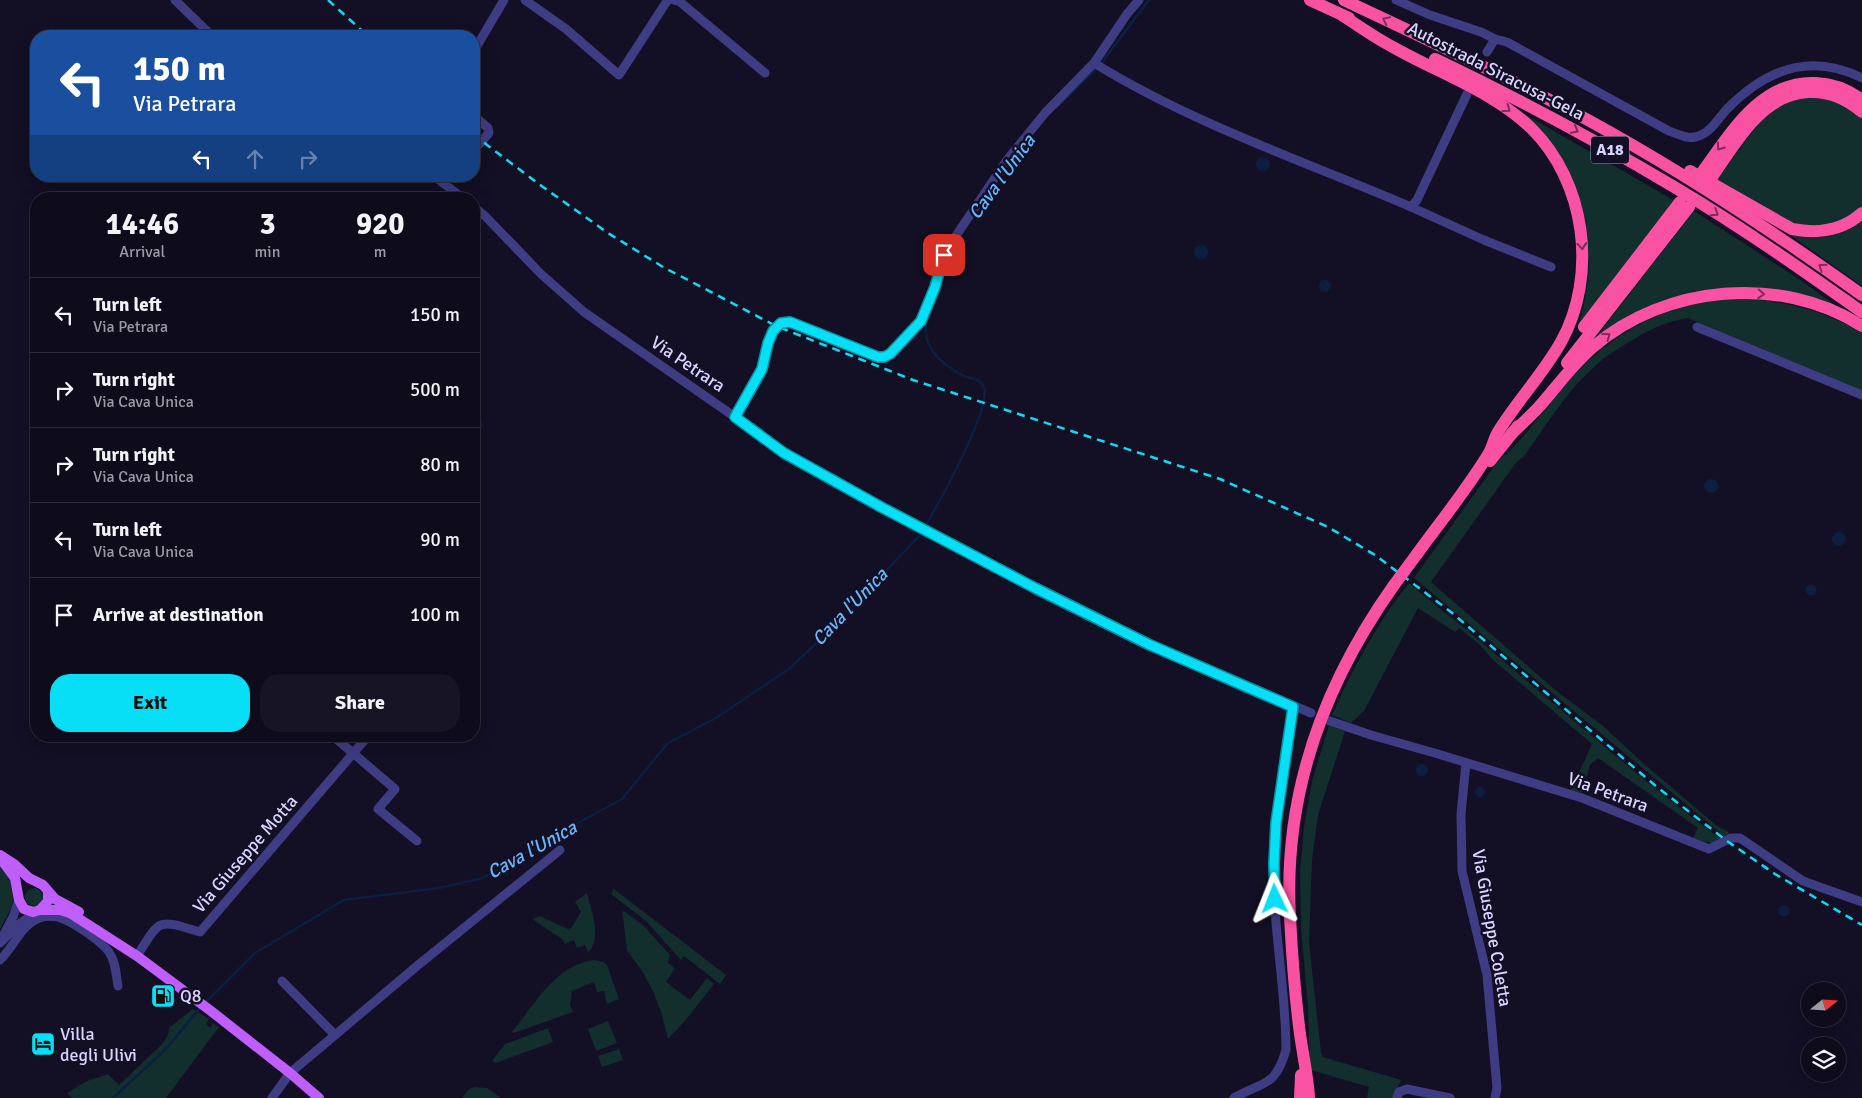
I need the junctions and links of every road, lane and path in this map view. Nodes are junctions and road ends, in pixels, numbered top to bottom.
1 (175, 0) edge
2 (504, 0) edge
3 (526, 0) edge
4 (669, 0) edge
5 (674, 0) edge
6 (1139, 0) edge
7 (1310, 0) edge
8 (1344, 0) edge
9 (1396, 0) edge
10 (1343, 16) junction
11 (206, 30) edge
12 (1495, 39) junction
13 (1428, 40) junction
14 (480, 41) edge
15 (1487, 52) dead end
16 (1094, 63) junction
17 (766, 72) dead end
18 (1862, 78) edge
19 (1467, 94) dead end
20 (1862, 100) edge
21 (1862, 112) edge
22 (480, 121) edge
23 (480, 143) edge
24 (450, 182) edge
25 (458, 192) edge
26 (1411, 207) junction
27 (480, 212) edge
28 (1862, 213) edge
29 (1551, 267) dead end
30 (1862, 295) edge
31 (1862, 312) edge
32 (1862, 326) edge
33 (1697, 327) dead end
34 (1862, 395) edge
35 (735, 417) junction
36 (1512, 433) junction
37 (1490, 451) junction
38 (1465, 489) junction
39 (1293, 707) junction
40 (1311, 714) dead end
41 (1330, 721) dead end
42 (340, 742) edge
43 (363, 742) edge
44 (353, 753) junction
45 (1466, 763) junction
46 (416, 841) dead end
47 (560, 850) dead end
48 (0, 855) edge
49 (0, 859) edge
50 (38, 883) junction
51 (48, 893) junction
52 (19, 898) junction
53 (1862, 902) edge
54 (39, 911) junction
55 (94, 927) junction
56 (0, 943) edge
57 (137, 956) junction
58 (0, 960) edge
59 (282, 980) dead end
60 (118, 986) dead end
61 (335, 1035) junction
62 (1300, 1035) junction
63 (290, 1073) junction
64 (272, 1098) edge
65 (319, 1098) edge
66 (1234, 1098) edge
67 (1301, 1098) edge
68 (1310, 1098) edge
69 (1397, 1098) edge
70 (1450, 1098) edge
71 (1495, 1098) edge

1 - 11 street
2 - 14 street
3 - 4 street
5 - 17 street
6 - 16 street
7 - 10 highway, Autostrada Siracusa-Gela / A18
13 -> 8 highway, Autostrada Siracusa-Gela / A18
9 - 12 street
10 -> 31 highway, Autostrada Siracusa-Gela / A18
10 -> 37 highway
12 - 15 street
12 - 18 street
13 - 28 highway
30 -> 13 highway, Autostrada Siracusa-Gela / A18
16 - 26 street
16 - 35 street
19 - 26 street
20 -> 21 highway
22 - 23 street
24 - 25 street
26 - 29 street
27 - 35 street, Via Petrara
36 -> 32 highway
33 - 34 street
35 - 39 street, Via Petrara
36 - 37 highway
36 - 38 highway
37 - 38 highway
38 - 62 highway, bridge
39 - 40 street, Via Petrara
39 - 66 street
41 - 45 street, Via Petrara
42 - 44 street
43 - 44 street, Via Giuseppe Motta
44 - 46 street
44 - 57 street, Via Giuseppe Motta
45 - 53 street, Via Petrara
45 - 71 street, Via Giuseppe Coletta
47 - 61 street
48 - 50 main road
49 - 52 main road
50 - 51 main road
50 - 52 main road
51 - 54 main road
51 - 55 main road
52 - 54 main road
52 - 56 street
54 - 55 main road
54 - 56 street
55 - 57 main road
57 - 63 main road
58 - 60 street
59 - 61 street
61 - 63 street
62 - 67 highway
62 - 68 highway
63 - 64 street
63 - 65 main road
69 - 70 street

